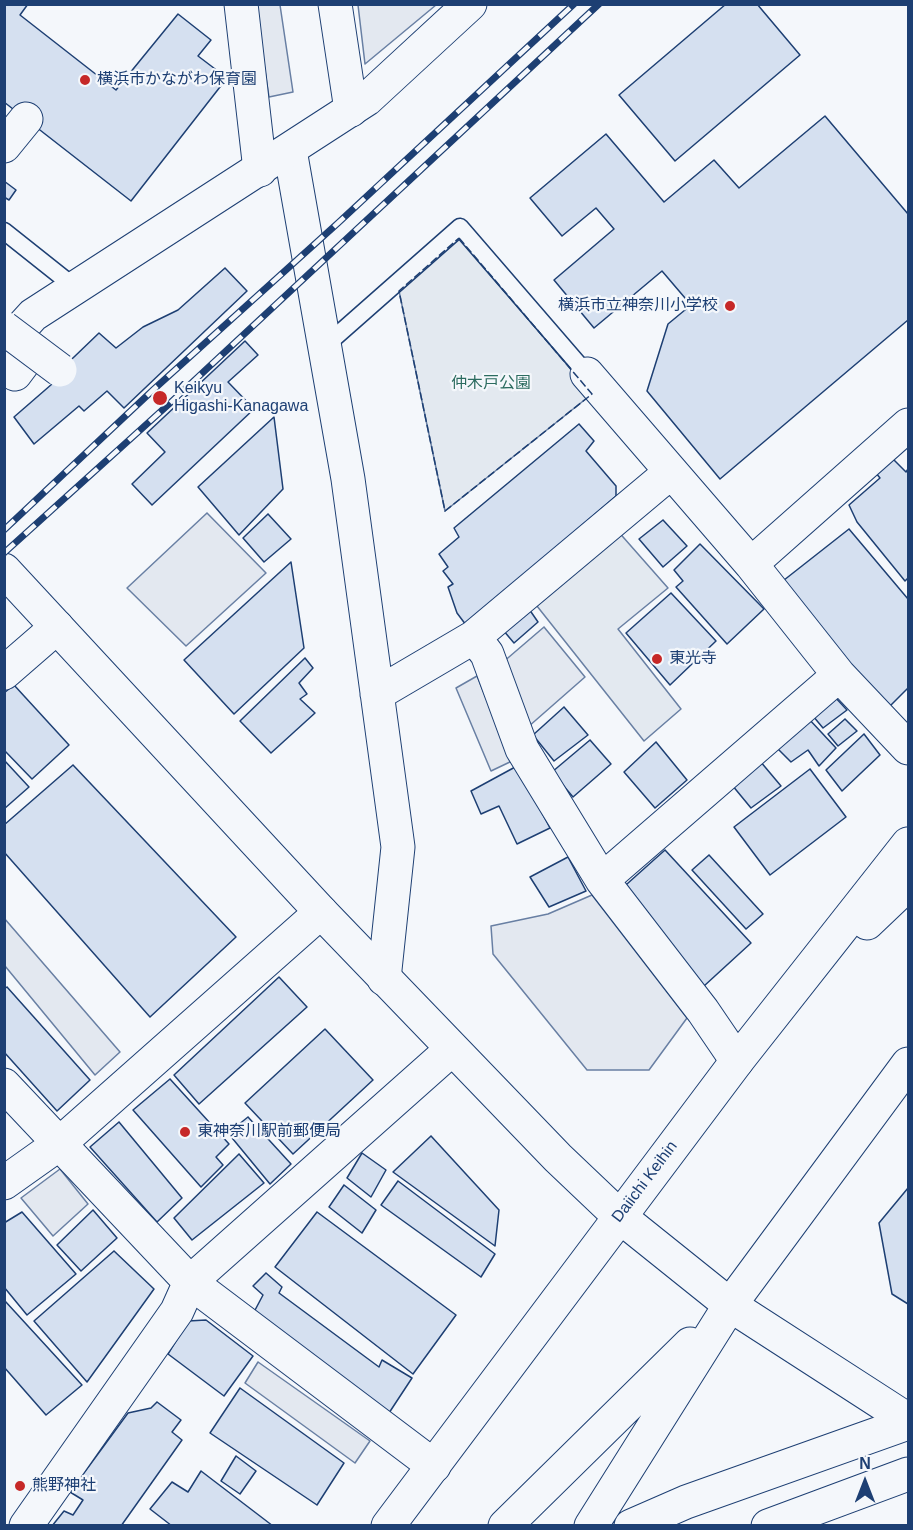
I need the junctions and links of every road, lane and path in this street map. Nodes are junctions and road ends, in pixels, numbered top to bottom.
1 (241, 4) edge
2 (335, 4) edge
3 (470, 4) edge
4 (351, 110) junction
5 (26, 119) dead end
6 (4, 146) edge
7 (290, 150) junction
8 (260, 170) junction
9 (4, 231) edge
10 (77, 289) junction
11 (4, 328) edge
12 (325, 346) junction
13 (17, 357) edge
14 (60, 370) dead end
15 (587, 374) joint
16 (909, 425) edge
17 (671, 472) junction
18 (751, 564) junction
19 (4, 570) edge
20 (57, 627) junction
21 (474, 637) junction
22 (4, 673) edge
23 (839, 675) junction
24 (377, 694) junction
25 (909, 748) edge
26 (909, 844) edge
27 (602, 880) junction
28 (909, 884) edge
29 (321, 912) junction
30 (384, 979) junction
31 (784, 1004) junction
32 (450, 1050) junction
33 (737, 1062) junction
34 (909, 1064) edge
35 (4, 1085) edge
36 (59, 1144) junction
37 (4, 1183) edge
38 (619, 1216) junction
39 (190, 1282) junction
40 (730, 1305) junction
41 (909, 1421) edge
42 (434, 1466) junction
43 (909, 1474) edge
44 (26, 1526) edge
45 (388, 1526) edge
46 (505, 1526) edge
47 (591, 1526) edge
48 (631, 1526) edge
49 (768, 1526) edge

1 - 8 main road
2 - 4 main road
3 - 4 main road
4 - 7 main road
5 - 6 main road
7 - 8 main road
7 - 12 main road
8 - 10 main road
9 - 10 lane
10 - 13 main road
11 - 13 main road, bridge
12 - 15 lane
12 - 24 main road
13 - 14 main road, bridge
15 - 17 main road
16 - 18 main road
17 - 18 main road
17 - 21 main road
18 - 23 main road
19 - 20 main road
20 - 22 main road
20 - 29 main road
21 - 24 main road
21 - 27 main road
23 - 25 main road
23 - 27 main road
24 - 30 main road
26 - 31 main road, Daiichi Keihin
27 - 33 main road
28 - 31 main road
29 - 30 main road
29 - 36 main road
30 - 32 main road
31 - 33 main road, Daiichi Keihin
32 - 38 main road
32 - 39 main road
33 - 38 main road, Daiichi Keihin
34 - 40 main road
35 - 36 main road
36 - 37 main road
36 - 39 main road
38 - 40 main road
38 - 42 main road, Daiichi Keihin
39 - 42 main road
39 - 44 main road
40 - 41 main road
40 - 46 main road
40 - 47 main road
41 - 48 main road
42 - 45 main road, Daiichi Keihin
43 - 49 main road

